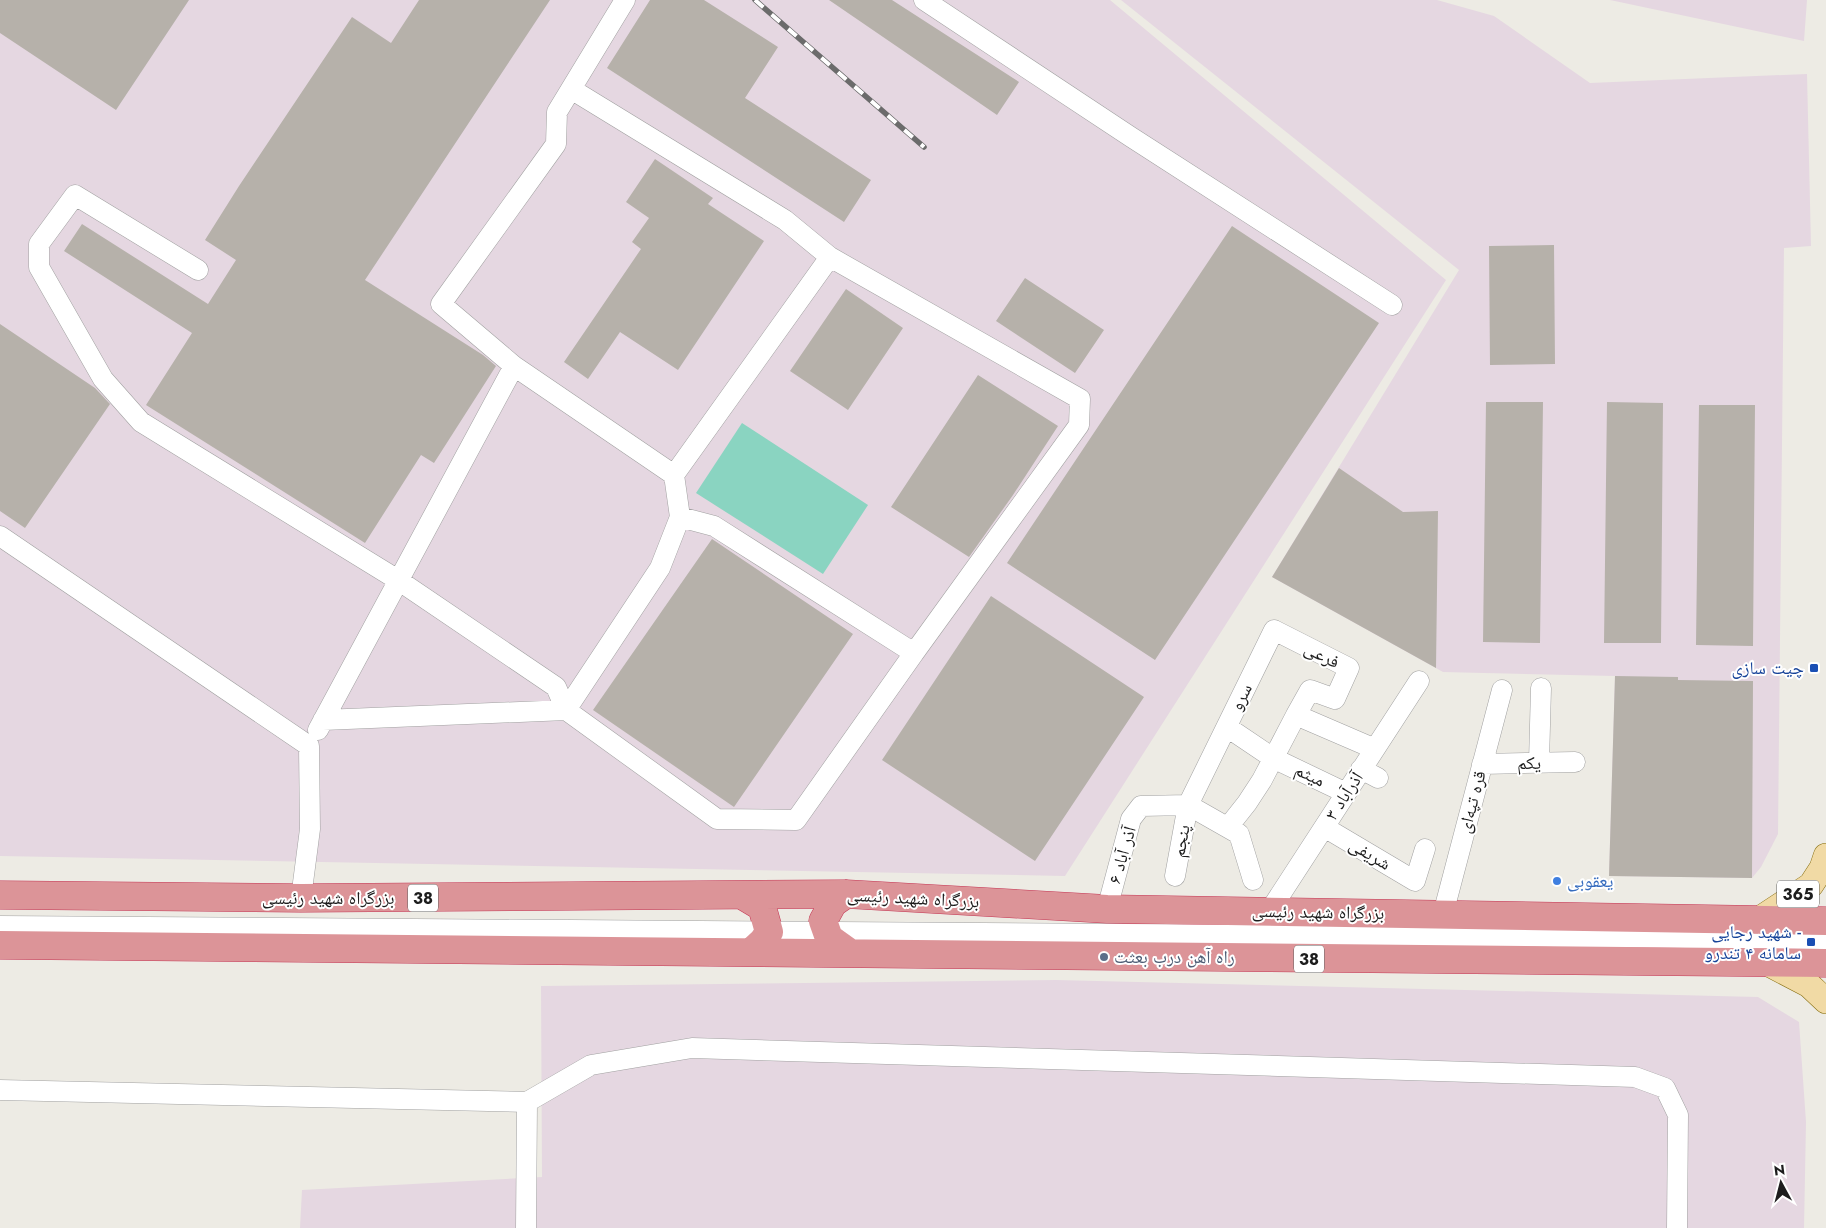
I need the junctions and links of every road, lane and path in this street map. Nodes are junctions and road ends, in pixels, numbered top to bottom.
1 (625, 0) edge
2 (924, 0) edge
3 (572, 88) junction
4 (830, 257) junction
5 (198, 270) dead end
6 (1392, 305) dead end
7 (514, 366) junction
8 (674, 475) junction
9 (680, 517) junction
10 (0, 536) edge
11 (398, 580) junction
12 (1274, 630) joint
13 (914, 653) junction
14 (1419, 681) dead end
15 (1541, 688) dead end
16 (1502, 690) dead end
17 (566, 710) junction
18 (1296, 715) junction
19 (323, 720) junction
20 (1227, 727) junction
21 (310, 746) junction
22 (1375, 749) junction
23 (1273, 758) junction
24 (1539, 762) junction
25 (1575, 762) dead end
26 (1482, 764) junction
27 (1346, 793) junction
28 (1188, 805) junction
29 (1324, 827) junction
30 (1228, 828) junction
31 (1425, 849) dead end
32 (1826, 856) edge
33 (1175, 876) dead end
34 (1253, 880) dead end
35 (846, 894) junction
36 (742, 895) junction
37 (0, 896) edge
38 (301, 898) junction
39 (1107, 909) junction
40 (1269, 912) junction
41 (1443, 914) junction
42 (1758, 920) junction
43 (1826, 921) edge
44 (0, 926) edge
45 (1826, 939) edge
46 (0, 945) edge
47 (751, 952) junction
48 (850, 953) junction
49 (1767, 963) junction
50 (1826, 963) edge
51 (1826, 1001) edge
52 (0, 1090) edge
53 (527, 1102) junction
54 (526, 1228) edge
55 (1678, 1228) edge

1 - 3 street
2 - 6 street
3 - 4 street
3 - 7 street
4 - 8 street
4 - 13 street
5 - 11 street
7 - 8 street
7 - 11 street
8 - 9 street
9 - 13 street
9 - 17 street
10 - 21 street
11 - 17 street
11 - 19 street
12 - 18 street, فرعی
12 - 20 street, سرو
13 - 17 street
14 - 22 street, ۳ آذرآباد
15 - 24 street
16 - 26 street, قره تپه‌ای
17 - 19 street
18 - 22 street
18 - 23 street
19 - 21 street
20 - 23 street, میثم
20 - 28 street, سرو
21 - 38 street
22 - 27 street, ۳ آذرآباد
23 - 27 street, میثم
23 - 30 street
24 - 25 street, یکم
24 - 26 street, یکم
26 - 41 street, قره تپه‌ای
27 - 29 street, ۳ آذرآباد
28 - 30 street
28 - 33 street, پنجم
28 - 39 street, آذر آباد ۶
29 - 31 street, شریفی
29 - 40 street, ۳ آذرآباد
30 - 34 street
32 - 42 main road, 365
35 - 36 highway, بزرگراه شهید رئیسی / 38
35 - 39 highway, بزرگراه شهید رئیسی / 38
35 - 48 highway
36 - 38 highway, بزرگراه شهید رئیسی / 38
36 - 47 highway
37 - 38 highway, بزرگراه شهید رئیسی / 38
39 - 40 highway, بزرگراه شهید رئیسی / 38
40 - 41 highway, بزرگراه شهید رئیسی / 38
41 - 42 highway, بزرگراه شهید رئیسی / 38
42 - 43 highway, بزرگراه شهید رئیسی / 38
44 - 45 street
46 - 47 highway, 38
47 - 48 highway, 38
48 - 49 highway, 38
49 - 50 highway, 38
49 - 51 main road
52 - 53 street
53 - 54 street
53 - 55 street

